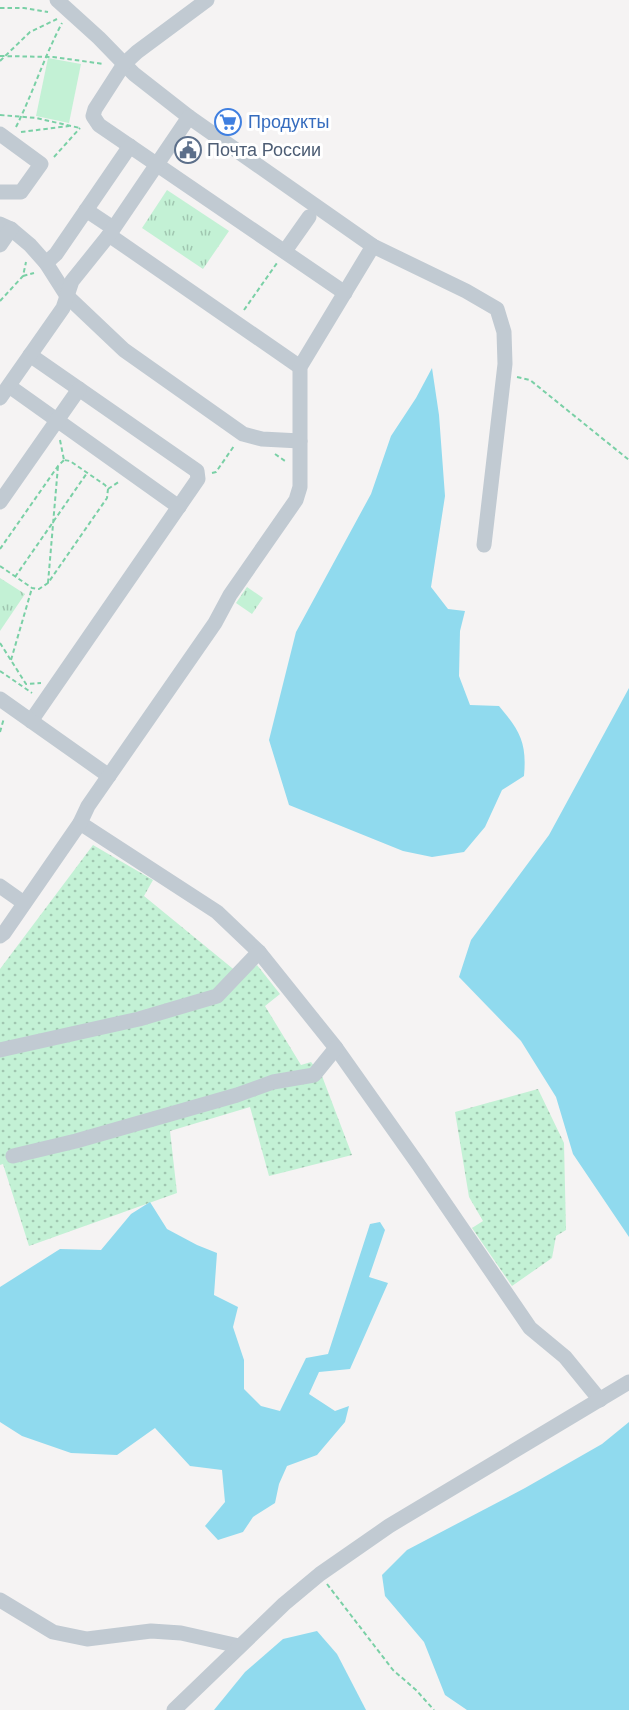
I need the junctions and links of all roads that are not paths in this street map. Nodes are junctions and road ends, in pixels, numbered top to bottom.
1 (57, 0) edge
2 (207, 0) edge
3 (123, 66) junction
4 (189, 117) junction
5 (0, 134) edge
6 (130, 146) junction
7 (157, 164) junction
8 (0, 192) edge
9 (86, 210) junction
10 (309, 217) dead end
11 (5, 226) edge
12 (111, 231) junction
13 (0, 245) edge
14 (373, 246) junction
15 (285, 251) junction
16 (46, 263) junction
17 (345, 292) junction
18 (67, 296) junction
19 (30, 356) junction
20 (300, 367) junction
21 (79, 389) junction
22 (4, 392) edge
23 (57, 420) junction
24 (300, 441) junction
25 (0, 502) edge
26 (179, 507) junction
27 (484, 545) dead end
28 (3, 706) edge
29 (31, 721) junction
30 (109, 776) junction
31 (80, 823) junction
32 (0, 886) edge
33 (24, 903) junction
34 (0, 936) edge
35 (259, 952) junction
36 (336, 1048) junction
37 (0, 1050) edge
38 (13, 1156) dead end
39 (629, 1382) edge
40 (600, 1400) junction
41 (0, 1600) edge
42 (239, 1646) junction
43 (174, 1710) edge

1 - 3 street
2 - 3 street
3 - 4 street
3 - 6 street
4 - 7 street
4 - 14 street
5 - 8 street
6 - 7 street
6 - 9 street
7 - 12 street
7 - 15 street
9 - 12 street
9 - 16 street
10 - 15 street
11 - 13 street
11 - 16 street
12 - 18 street
12 - 20 street
14 - 17 street
14 - 27 street
15 - 17 street
16 - 18 street
17 - 20 street
18 - 19 street
18 - 24 street
19 - 21 street
19 - 22 street
20 - 24 street
21 - 23 street
21 - 26 street
22 - 23 street
23 - 25 street
23 - 26 street
24 - 30 street
26 - 29 street
28 - 29 street
29 - 30 street
30 - 31 street
31 - 33 street
31 - 35 street
32 - 33 street
33 - 34 street
35 - 36 street
35 - 37 street
36 - 38 street
36 - 40 street
39 - 40 street
40 - 42 street
41 - 42 street
42 - 43 street

